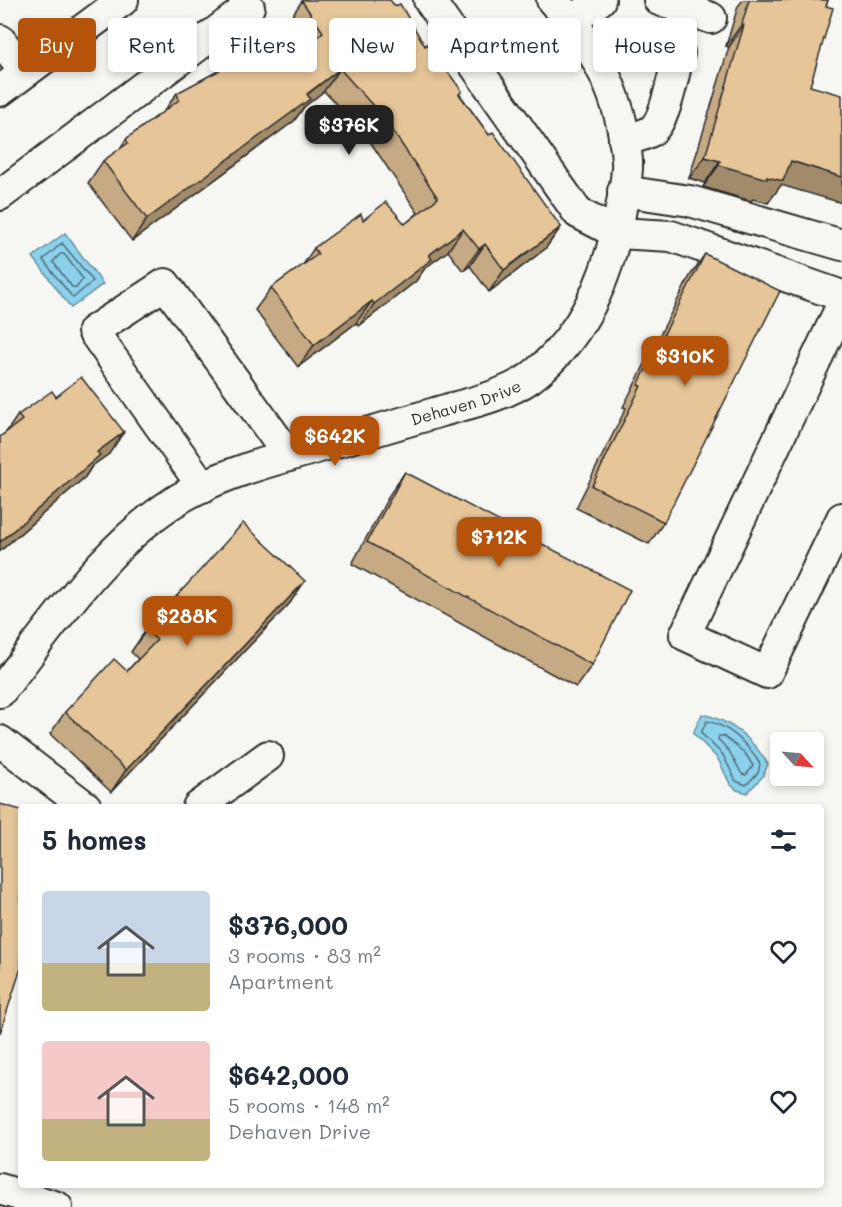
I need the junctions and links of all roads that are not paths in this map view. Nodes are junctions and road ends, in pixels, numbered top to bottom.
1 (123, 0) edge
2 (244, 0) edge
3 (429, 0) edge
4 (600, 0) edge
5 (658, 0) edge
6 (562, 10) edge
7 (711, 18) dead end
8 (96, 20) edge
9 (0, 40) edge
10 (18, 63) edge
11 (25, 72) edge
12 (674, 72) edge
13 (0, 91) edge
14 (624, 140) junction
15 (623, 191) junction
16 (0, 195) edge
17 (617, 233) junction
18 (842, 245) edge
19 (842, 296) edge
20 (842, 305) edge
21 (290, 456) junction
22 (203, 487) junction
23 (842, 518) edge
24 (0, 692) edge
25 (0, 741) edge
26 (268, 756) dead end
27 (82, 804) edge
28 (202, 804) edge
29 (0, 1189) edge
30 (57, 1207) edge

1 - 8 street
2 - 16 street
3 - 17 street
4 - 6 street
5 - 7 street
6 - 14 street, Dehaven Drive
9 - 10 street
11 - 13 street
12 - 14 street
14 - 15 street, Dehaven Drive
15 - 17 street, Dehaven Drive
15 - 18 street
17 - 19 street
17 - 21 street, Dehaven Drive
20 - 23 street
21 - 22 street, Dehaven Drive
21 - 22 street
22 - 24 street, Dehaven Drive
25 - 27 street
26 - 28 street
29 - 30 street

